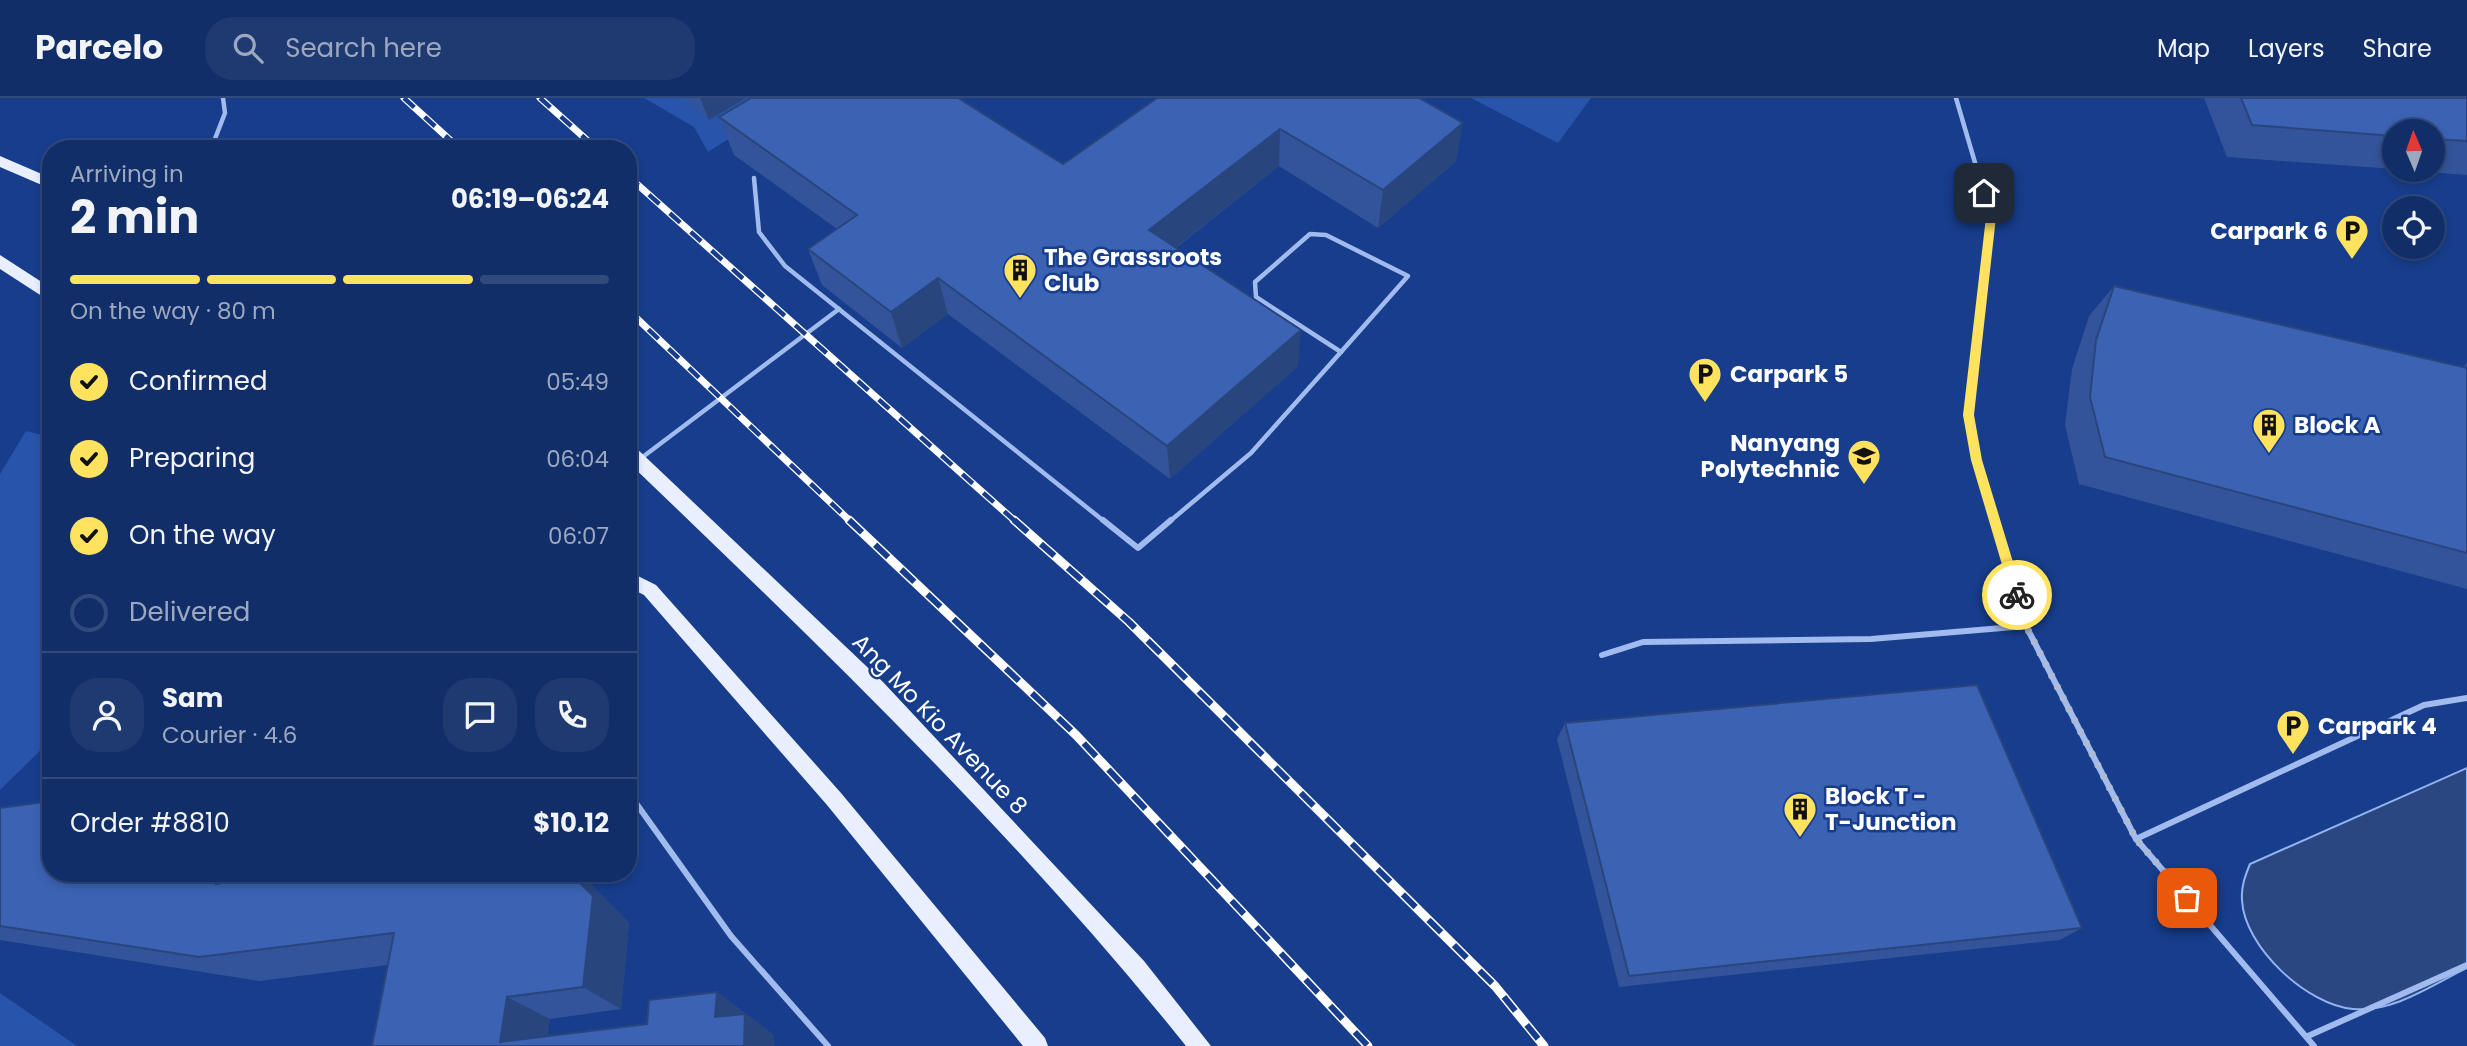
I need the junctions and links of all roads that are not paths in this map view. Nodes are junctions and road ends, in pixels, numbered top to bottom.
1 (223, 98) edge
2 (1956, 98) edge
3 (214, 140) edge
4 (0, 160) edge
5 (754, 178) edge
6 (42, 180) edge
7 (0, 261) edge
8 (42, 290) edge
9 (839, 310) junction
10 (1342, 353) junction
11 (637, 453) edge
12 (637, 460) edge
13 (637, 583) edge
14 (2026, 626) junction
15 (1602, 655) dead end
16 (2467, 698) edge
17 (637, 805) edge
18 (2136, 839) junction
19 (2467, 965) edge
20 (2308, 1037) junction
21 (828, 1046) edge
22 (1037, 1046) edge
23 (1200, 1046) edge
24 (2314, 1046) edge

1 - 3 lane
2 - 14 lane
4 - 6 main road
5 - 9 lane
7 - 8 main road
9 - 10 lane
9 - 11 lane
10 - 10 lane
12 - 23 main road, Ang Mo Kio Avenue 8
13 - 22 main road
14 - 15 lane
14 - 18 lane
16 - 18 lane
17 - 21 lane
18 - 20 lane
19 - 20 lane
20 - 24 lane

